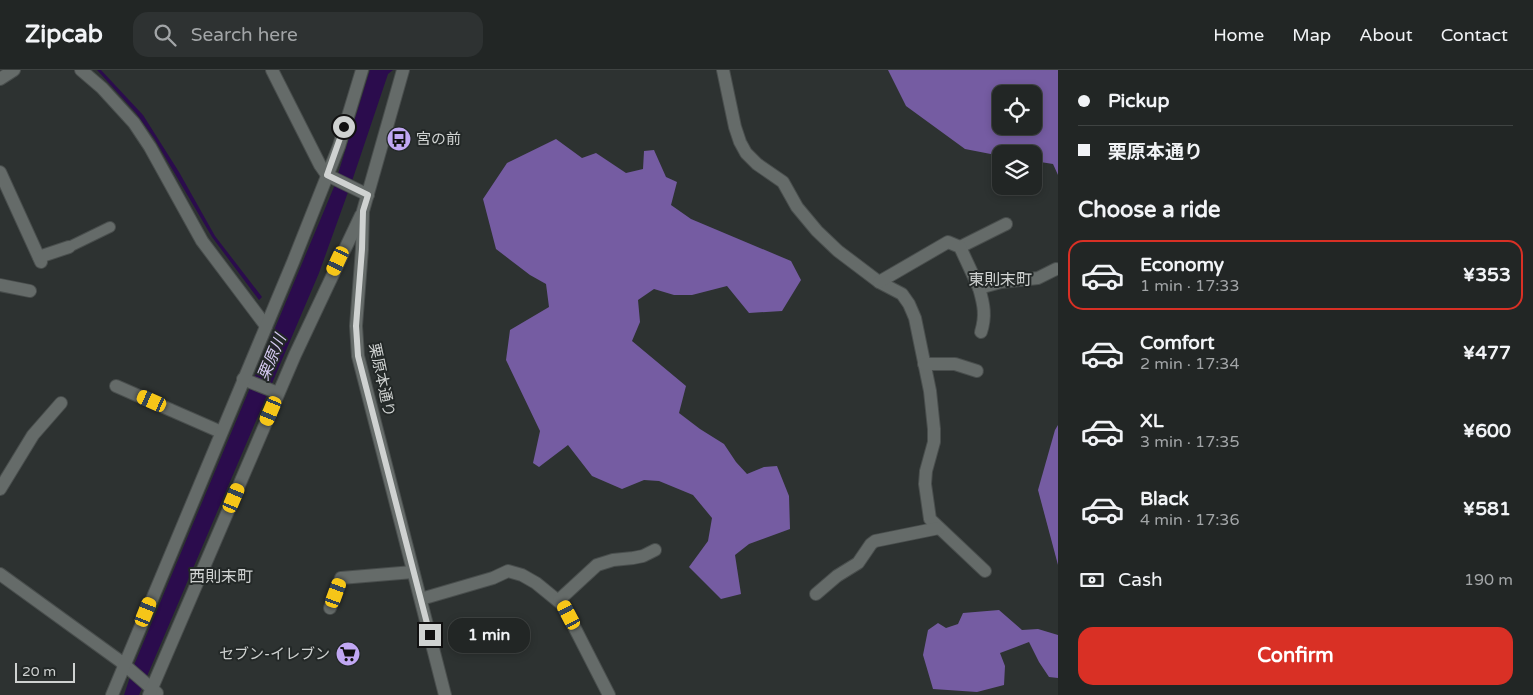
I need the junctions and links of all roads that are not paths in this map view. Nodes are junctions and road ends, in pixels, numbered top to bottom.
1 (14, 70) edge
2 (81, 70) edge
3 (272, 70) edge
4 (362, 70) edge
5 (723, 70) edge
6 (405, 72) edge
7 (0, 78) edge
8 (0, 172) edge
9 (330, 176) junction
10 (368, 195) junction
11 (363, 211) junction
12 (1006, 224) dead end
13 (110, 227) dead end
14 (69, 247) joint
15 (960, 247) junction
16 (1056, 269) dead end
17 (879, 282) junction
18 (0, 285) edge
19 (979, 288) junction
20 (30, 291) dead end
21 (266, 326) junction
22 (981, 332) dead end
23 (924, 364) junction
24 (977, 370) dead end
25 (246, 380) junction
26 (116, 386) dead end
27 (276, 392) junction
28 (61, 402) dead end
29 (221, 432) junction
30 (0, 489) edge
31 (938, 528) junction
32 (655, 550) dead end
33 (985, 571) dead end
34 (413, 572) junction
35 (0, 574) edge
36 (816, 594) dead end
37 (421, 599) junction
38 (559, 600) junction
39 (330, 608) dead end
40 (126, 668) junction
41 (152, 691) edge
42 (112, 695) edge
43 (445, 695) edge
44 (609, 695) edge

1 - 7 street
2 - 21 street
3 - 9 street
4 - 9 street
5 - 17 street
6 - 10 street, 栗原本通り
8 - 14 street
9 - 10 street
9 - 21 street
10 - 11 street, 栗原本通り
11 - 27 street
11 - 34 street, 栗原本通り
12 - 15 street
13 - 14 lane
15 - 17 street
15 - 19 street
16 - 19 street
17 - 23 street
18 - 20 street
19 - 22 street
21 - 25 street
23 - 24 street
23 - 31 street
25 - 27 street
25 - 29 street
26 - 29 street
27 - 41 street
28 - 30 street
29 - 40 street
31 - 33 street
31 - 36 street
32 - 38 street
34 - 37 street, 栗原本通り
34 - 39 street
35 - 40 street
37 - 38 street
37 - 43 street, 栗原本通り
38 - 44 street
40 - 41 street
40 - 42 street

